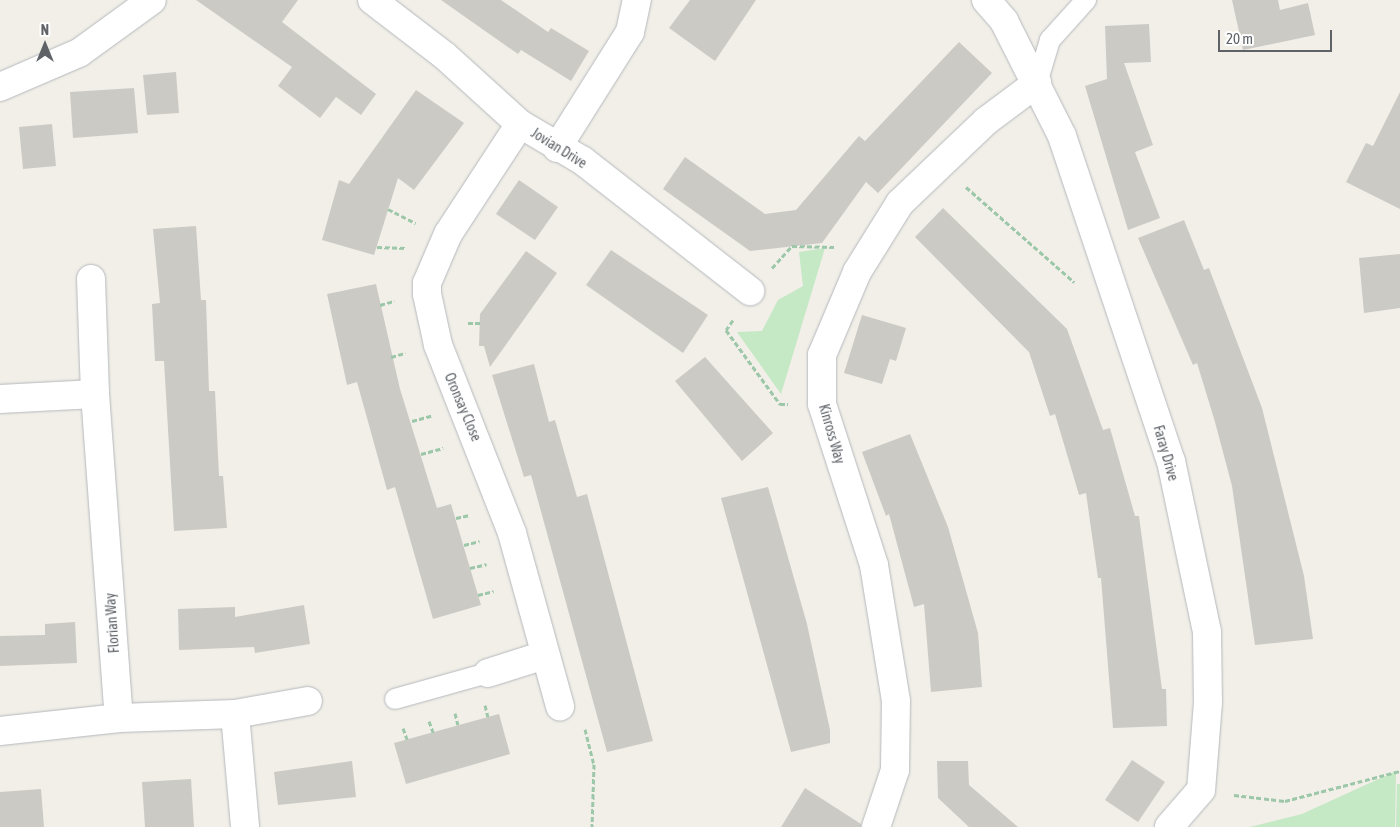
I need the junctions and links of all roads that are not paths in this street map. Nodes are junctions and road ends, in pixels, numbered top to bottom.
1 (152, 0) edge
2 (372, 0) edge
3 (637, 0) edge
4 (986, 0) edge
5 (1086, 0) edge
6 (1036, 84) junction
7 (0, 88) edge
8 (520, 124) junction
9 (557, 148) junction
10 (90, 279) dead end
11 (750, 291) road end
12 (95, 394) junction
13 (0, 399) edge
14 (545, 655) junction
15 (488, 673) joint
16 (395, 699) dead end
17 (308, 701) dead end
18 (560, 706) road end
19 (235, 714) junction
20 (119, 718) junction
21 (0, 731) edge
22 (245, 827) edge
23 (876, 827) edge
24 (1168, 827) edge

1 - 7 street
2 - 8 street, Jovian Drive
3 - 9 street
4 - 6 street, Faray Drive
5 - 6 lane
6 - 23 street, Kinross Way
6 - 24 street, Faray Drive
8 - 9 street, Jovian Drive
8 - 14 street, Oronsay Close
9 - 11 street, Jovian Drive
10 - 12 street, Florian Way
12 - 13 street
12 - 20 street, Florian Way
14 - 15 street
14 - 18 street, Oronsay Close
15 - 16 lane
17 - 19 street
19 - 20 street
19 - 22 street
20 - 21 street

